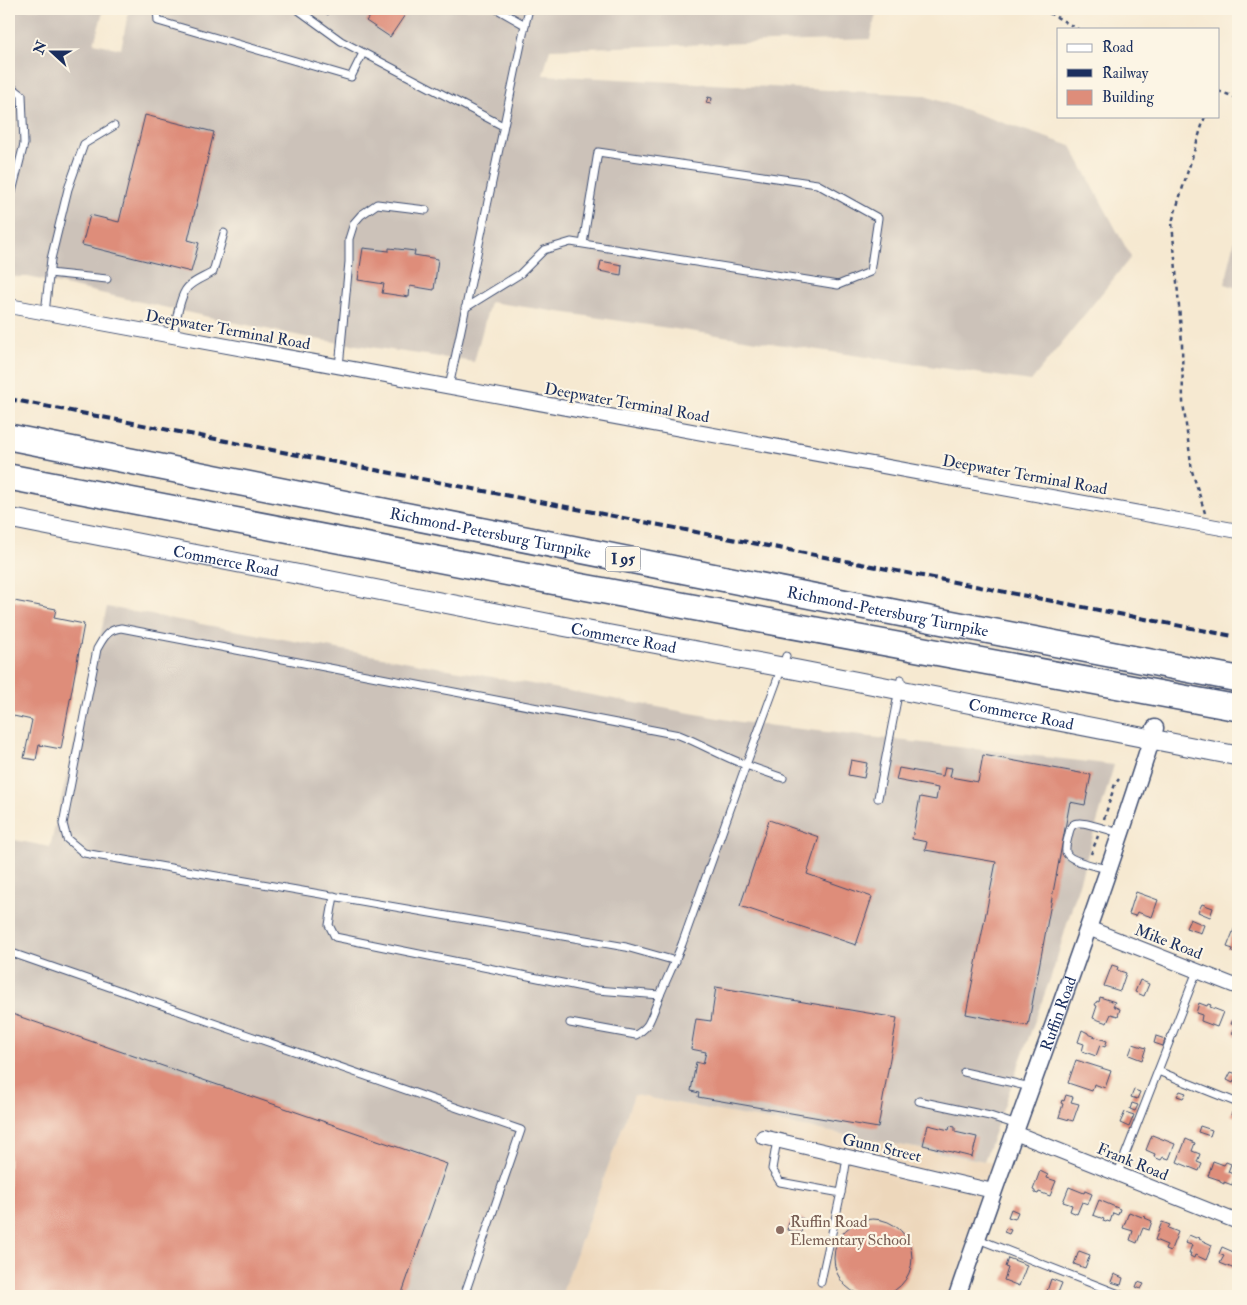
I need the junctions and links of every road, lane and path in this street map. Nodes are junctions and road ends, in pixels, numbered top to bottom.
1 (157, 9) edge
2 (297, 9) edge
3 (497, 9) edge
4 (529, 9) edge
5 (1042, 9) edge
6 (525, 25) junction
7 (1076, 28) edge
8 (364, 53) junction
9 (9, 85) edge
10 (1220, 92) edge
11 (1238, 98) edge
12 (1204, 118) edge
13 (114, 126) dead end
14 (503, 126) junction
15 (9, 204) edge
16 (426, 210) dead end
17 (224, 233) dead end
18 (583, 244) junction
19 (49, 273) junction
20 (107, 279) dead end
21 (9, 306) edge
22 (465, 308) junction
23 (45, 313) junction
24 (173, 336) junction
25 (339, 367) junction
26 (449, 387) junction
27 (9, 437) edge
28 (9, 477) edge
29 (9, 509) edge
30 (9, 518) edge
31 (1209, 526) junction
32 (1238, 531) edge
33 (784, 661) junction
34 (1238, 678) edge
35 (900, 685) junction
36 (1238, 708) edge
37 (1154, 734) junction
38 (1238, 744) edge
39 (1238, 756) edge
40 (746, 764) junction
41 (783, 778) dead end
42 (878, 798) dead end
43 (1120, 833) junction
44 (1108, 869) junction
45 (334, 896) junction
46 (1088, 928) junction
47 (9, 952) edge
48 (676, 961) junction
49 (1197, 971) junction
50 (1238, 987) edge
51 (660, 995) junction
52 (570, 1023) dead end
53 (1158, 1071) junction
54 (964, 1072) dead end
55 (1031, 1087) junction
56 (919, 1101) dead end
57 (1238, 1103) edge
58 (1016, 1129) junction
59 (763, 1136) dead end
60 (777, 1140) junction
61 (847, 1156) junction
62 (1118, 1174) junction
63 (993, 1191) junction
64 (841, 1194) junction
65 (1238, 1222) edge
66 (977, 1239) junction
67 (821, 1282) dead end
68 (464, 1296) edge
69 (957, 1296) edge
70 (1124, 1296) edge

1 - 8 lane
2 - 8 lane
3 - 6 lane
4 - 6 lane
5 - 7 path
6 - 14 lane
8 - 14 lane
9 - 15 lane
10 - 11 path
12 - 31 path
13 - 19 lane
14 - 22 lane
16 - 25 lane
17 - 24 lane
18 - 18 lane
18 - 22 lane
19 - 20 lane
19 - 23 lane
21 - 23 street, Deepwater Terminal Road
22 - 26 lane
23 - 24 street, Deepwater Terminal Road
24 - 25 street, Deepwater Terminal Road
25 - 26 street, Deepwater Terminal Road
26 - 31 street, Deepwater Terminal Road
27 - 34 highway, Richmond-Petersburg Turnpike / I 95
28 - 36 highway, Richmond-Petersburg Turnpike / I 95
29 - 33 main road, Commerce Road
30 - 33 main road, Commerce Road
31 - 32 street, Deepwater Terminal Road
33 - 35 main road, Commerce Road
33 - 40 lane
35 - 37 main road, Commerce Road
35 - 42 lane
37 - 38 main road, Commerce Road
37 - 39 main road, Commerce Road
37 - 43 street, Ruffin Road
40 - 41 lane
40 - 45 lane
40 - 48 lane
43 - 44 street, Ruffin Road
43 - 44 lane
44 - 46 street, Ruffin Road
45 - 48 lane
45 - 51 lane
46 - 49 street, Mike Road
46 - 55 street, Ruffin Road
47 - 68 lane
48 - 51 lane
49 - 50 street, Mike Road
49 - 53 lane
51 - 52 lane
53 - 57 lane
53 - 62 lane
54 - 55 lane
55 - 58 street, Ruffin Road
56 - 58 lane
58 - 62 street, Frank Road
58 - 63 street, Ruffin Road
59 - 60 street, Gunn Street
60 - 61 street, Gunn Street
60 - 64 lane
61 - 63 street, Gunn Street
61 - 64 lane
62 - 65 street, Frank Road
63 - 66 street, Ruffin Road
64 - 67 lane
66 - 69 street, Ruffin Road
66 - 70 lane

